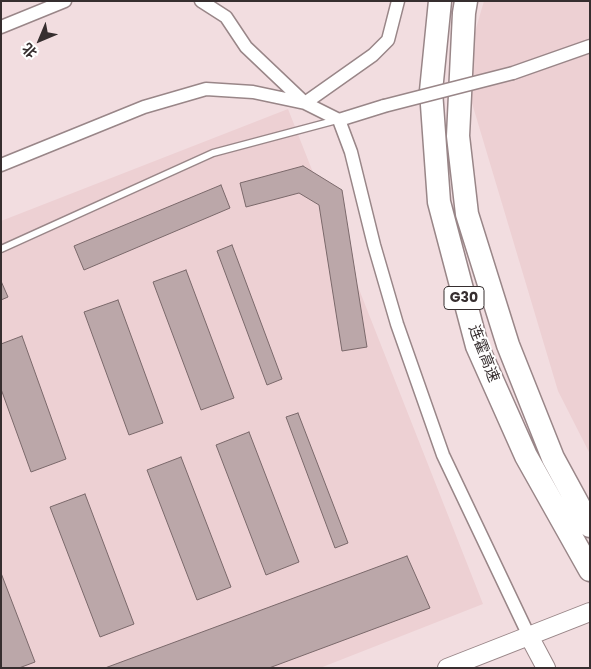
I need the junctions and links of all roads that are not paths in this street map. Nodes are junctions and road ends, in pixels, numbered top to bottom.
1 (65, 1) edge
2 (202, 1) edge
3 (398, 1) edge
4 (440, 1) edge
5 (466, 1) edge
6 (1, 27) edge
7 (590, 46) edge
8 (305, 103) junction
9 (338, 120) junction
10 (1, 165) edge
11 (1, 250) edge
12 (590, 526) edge
13 (590, 570) edge
14 (590, 612) edge
15 (529, 636) junction
16 (447, 668) edge
17 (546, 668) edge

1 - 6 street
2 - 8 street
3 - 8 street
4 - 13 highway, 连霍高速 / G30
5 - 12 highway, 连霍高速 / G30
7 - 9 street, bridge
8 - 9 street
8 - 10 street
9 - 11 lane
9 - 15 street
14 - 15 street
15 - 16 street
15 - 17 street

